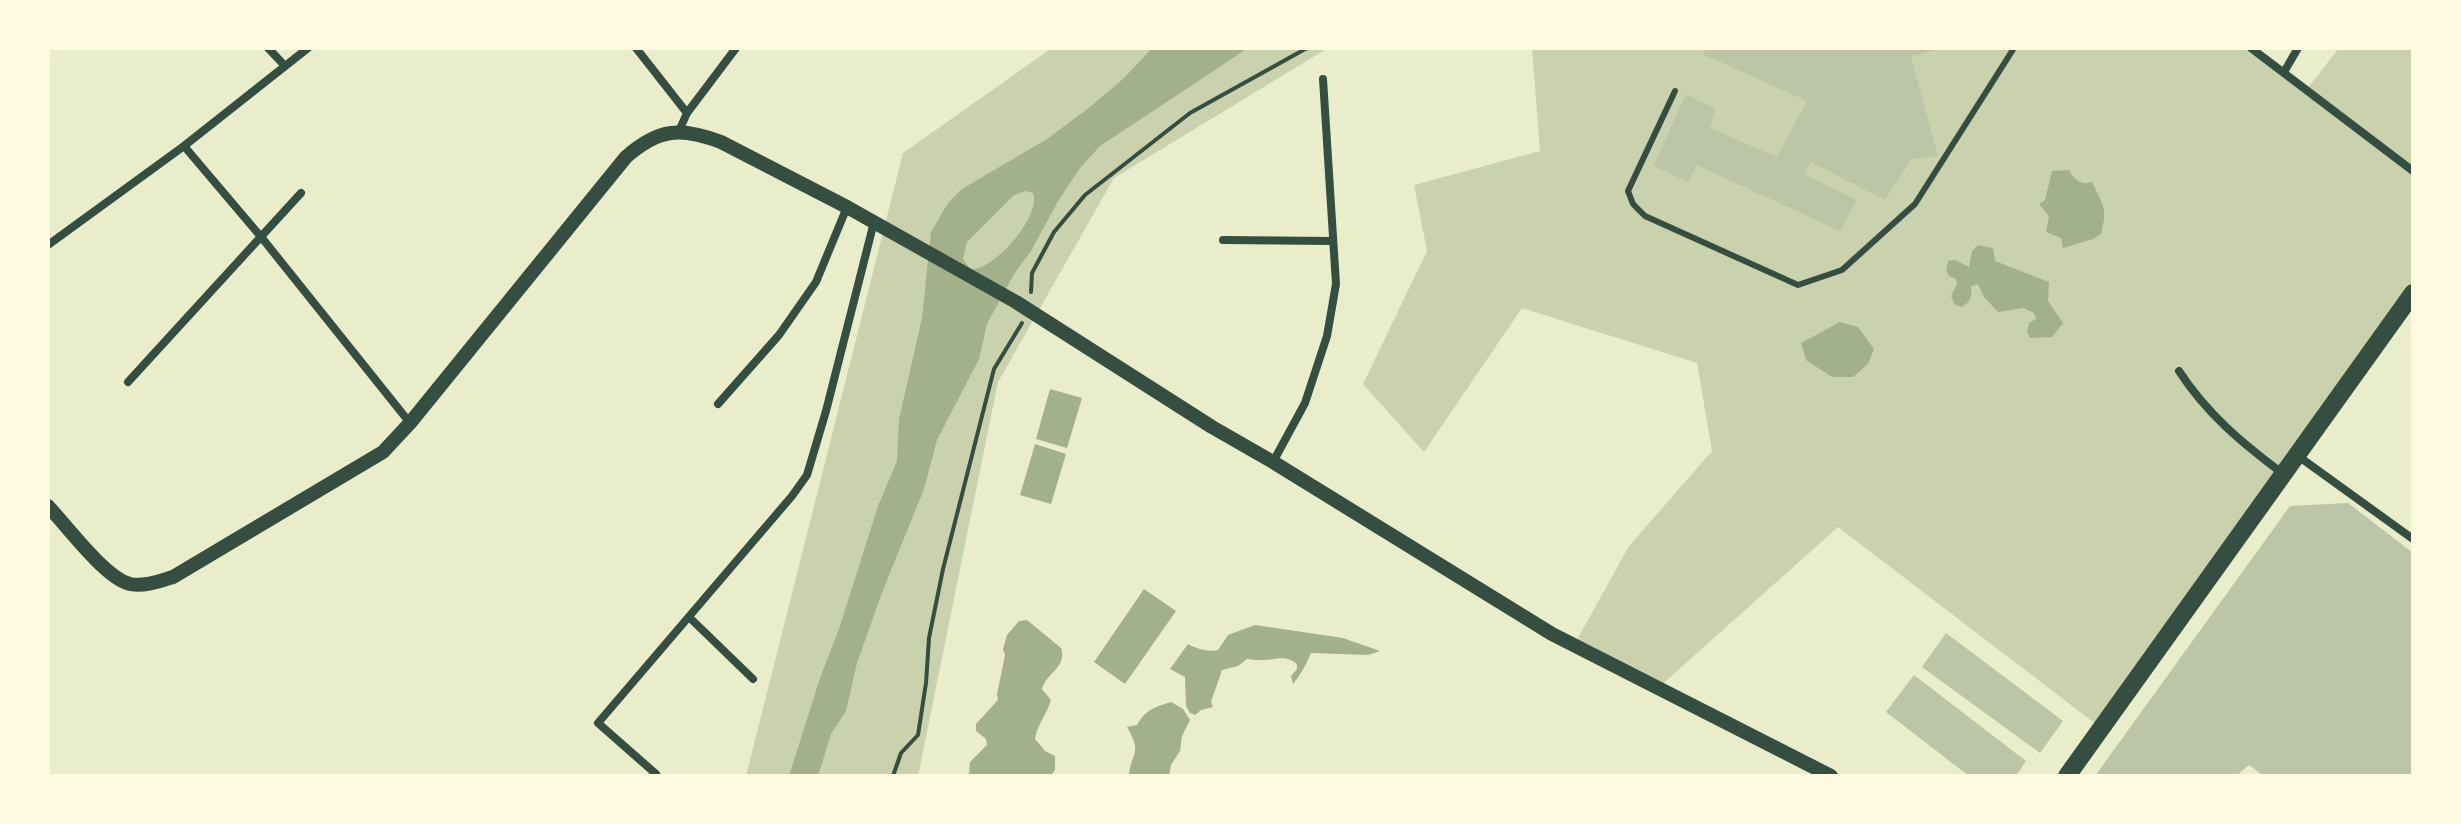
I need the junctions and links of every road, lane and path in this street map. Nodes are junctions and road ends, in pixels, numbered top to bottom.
1 (268, 48) edge
2 (308, 48) edge
3 (636, 48) edge
4 (736, 48) edge
5 (1307, 48) edge
6 (2014, 48) edge
7 (2251, 48) edge
8 (2298, 48) edge
9 (285, 66) junction
10 (2284, 72) junction
11 (1323, 79) dead end
12 (1675, 91) dead end
13 (687, 113) junction
14 (679, 131) junction
15 (184, 146) junction
16 (2413, 171) edge
17 (301, 193) dead end
18 (847, 207) junction
19 (874, 222) junction
20 (262, 238) junction
21 (1223, 240) dead end
22 (1333, 241) junction
23 (48, 245) edge
24 (2413, 293) edge
25 (1030, 311) junction
26 (2179, 371) dead end
27 (128, 382) dead end
28 (718, 404) dead end
29 (410, 423) junction
30 (2297, 455) junction
31 (1273, 462) junction
32 (2282, 473) junction
33 (48, 506) edge
34 (2413, 539) edge
35 (689, 617) junction
36 (753, 679) dead end
37 (656, 774) dead end
38 (893, 776) edge
39 (1831, 776) edge
40 (2067, 776) edge

1 - 9 street
2 - 9 street
3 - 13 street
4 - 13 street
5 - 25 path
6 - 12 lane
7 - 10 street
8 - 10 street
9 - 15 street
10 - 16 street
11 - 22 street
13 - 14 street
14 - 18 street
14 - 29 street
15 - 20 street
15 - 23 street
17 - 20 street
18 - 19 street
18 - 28 street
19 - 25 street
19 - 35 street
20 - 27 street
20 - 29 street
21 - 22 street
22 - 31 street
24 - 30 main road
25 - 31 street
25 - 38 path
26 - 32 street
29 - 33 street
30 - 32 main road
30 - 34 street
31 - 39 street
32 - 40 main road
35 - 36 street
35 - 37 street

